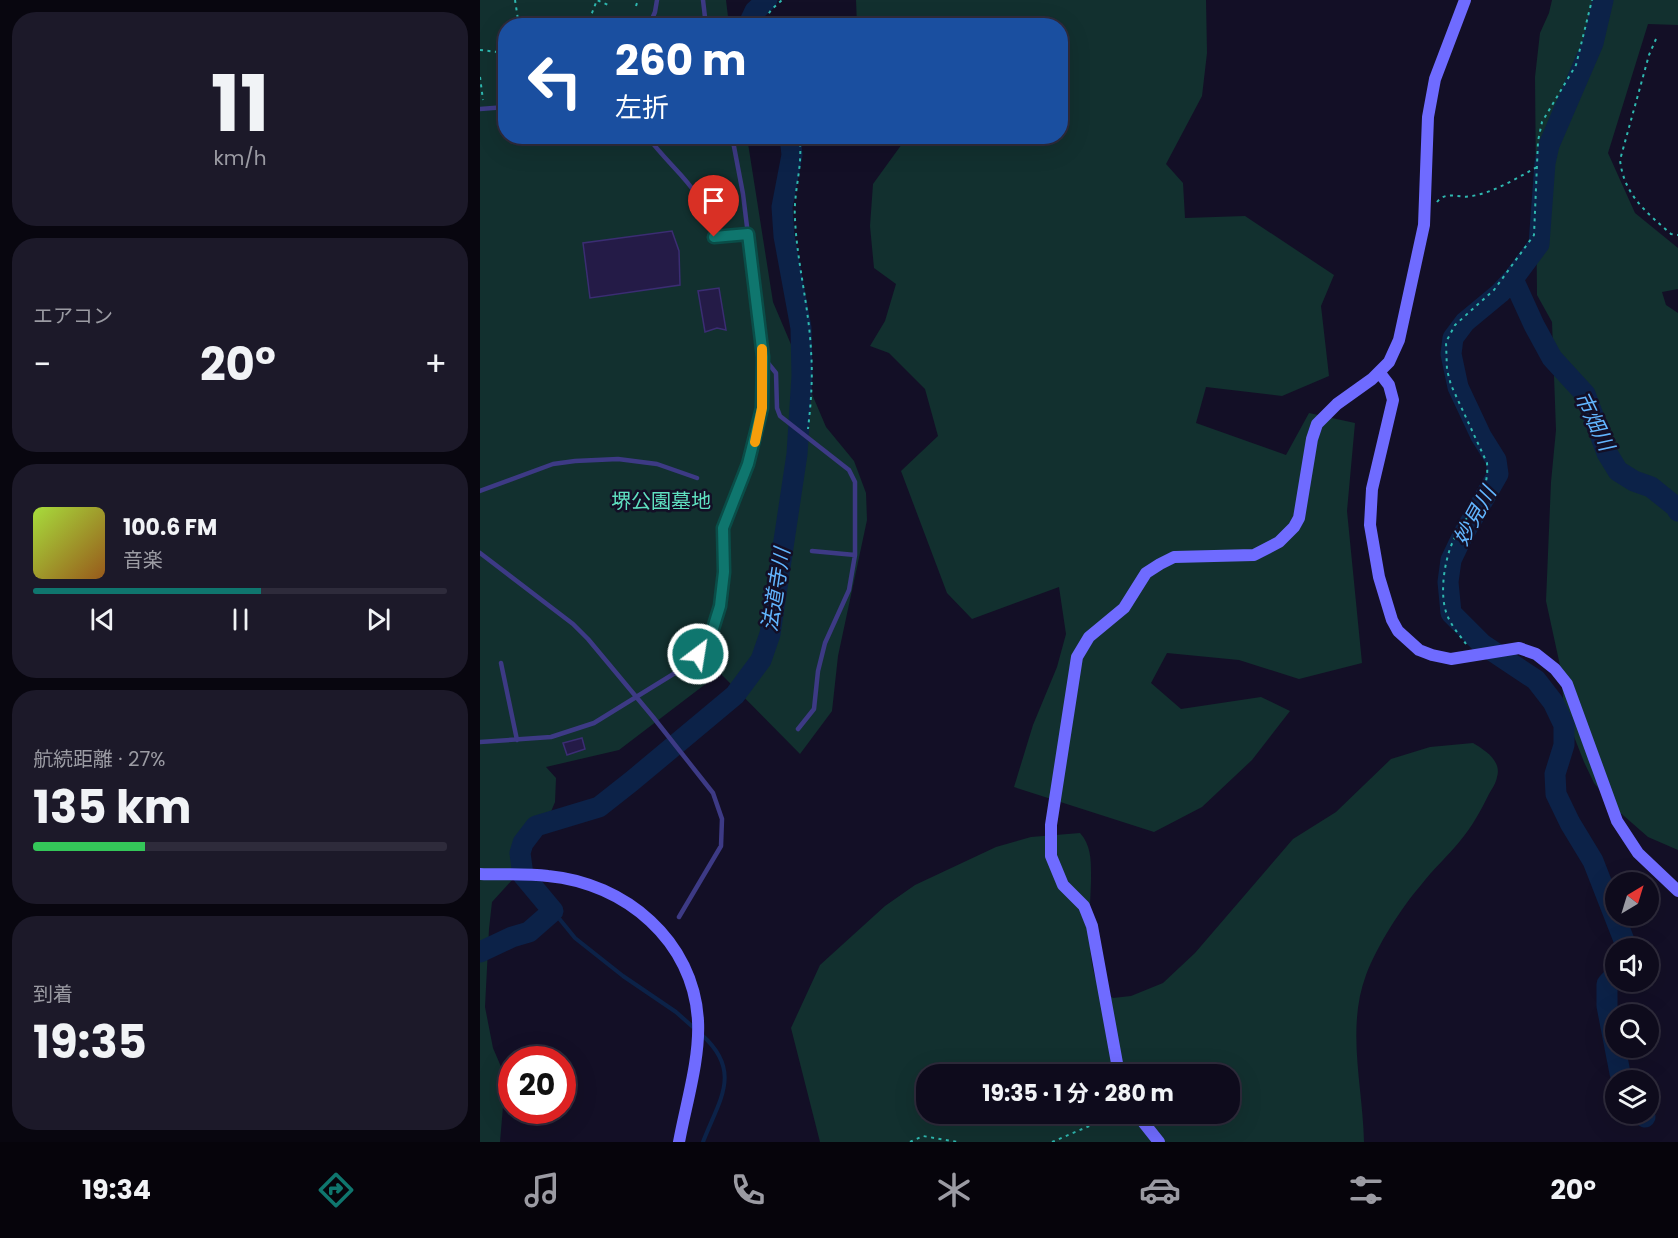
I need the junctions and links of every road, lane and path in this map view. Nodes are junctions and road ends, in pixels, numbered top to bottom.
1 (515, 0) edge
2 (638, 0) edge
3 (657, 0) edge
4 (703, 0) edge
5 (782, 0) edge
6 (1465, 0) edge
7 (1592, 0) edge
8 (608, 4) dead end
9 (636, 6) dead end
10 (518, 18) edge
11 (589, 18) edge
12 (652, 18) edge
13 (705, 18) edge
14 (766, 18) edge
15 (1656, 39) dead end
16 (480, 50) edge
17 (498, 52) edge
18 (480, 77) edge
19 (498, 108) edge
20 (482, 109) edge
21 (654, 144) edge
22 (733, 144) edge
23 (799, 144) edge
24 (1537, 167) junction
25 (1437, 203) dead end
26 (748, 234) junction
27 (1678, 235) edge
28 (763, 357) junction
29 (1378, 372) junction
30 (807, 436) junction
31 (697, 478) dead end
32 (480, 490) edge
33 (812, 551) dead end
34 (480, 553) edge
35 (855, 555) junction
36 (1477, 656) junction
37 (501, 663) dead end
38 (636, 697) junction
39 (798, 729) dead end
40 (518, 740) junction
41 (480, 742) edge
42 (480, 874) edge
43 (1678, 891) edge
44 (679, 917) dead end
45 (1117, 1064) edge
46 (1094, 1124) edge
47 (1145, 1124) edge
48 (679, 1142) edge
49 (910, 1142) edge
50 (958, 1142) edge
51 (1052, 1142) edge
52 (1159, 1142) edge

1 - 10 path
2 - 9 path
3 - 12 lane
4 - 13 lane
5 - 14 path
6 - 29 street
7 - 24 path
8 - 11 path
15 - 27 path
16 - 17 path
18 - 20 path
19 - 20 lane
21 - 26 lane
22 - 26 lane
23 - 30 path
24 - 25 path
24 - 36 path
26 - 28 lane
28 - 30 lane
28 - 38 lane
29 - 36 street
29 - 45 street
30 - 35 lane
31 - 32 lane
33 - 35 lane
34 - 38 lane
35 - 39 lane
36 - 43 street
37 - 40 lane
38 - 40 lane
38 - 44 lane
40 - 41 lane
42 - 48 street
46 - 51 path
47 - 52 street
49 - 50 path

